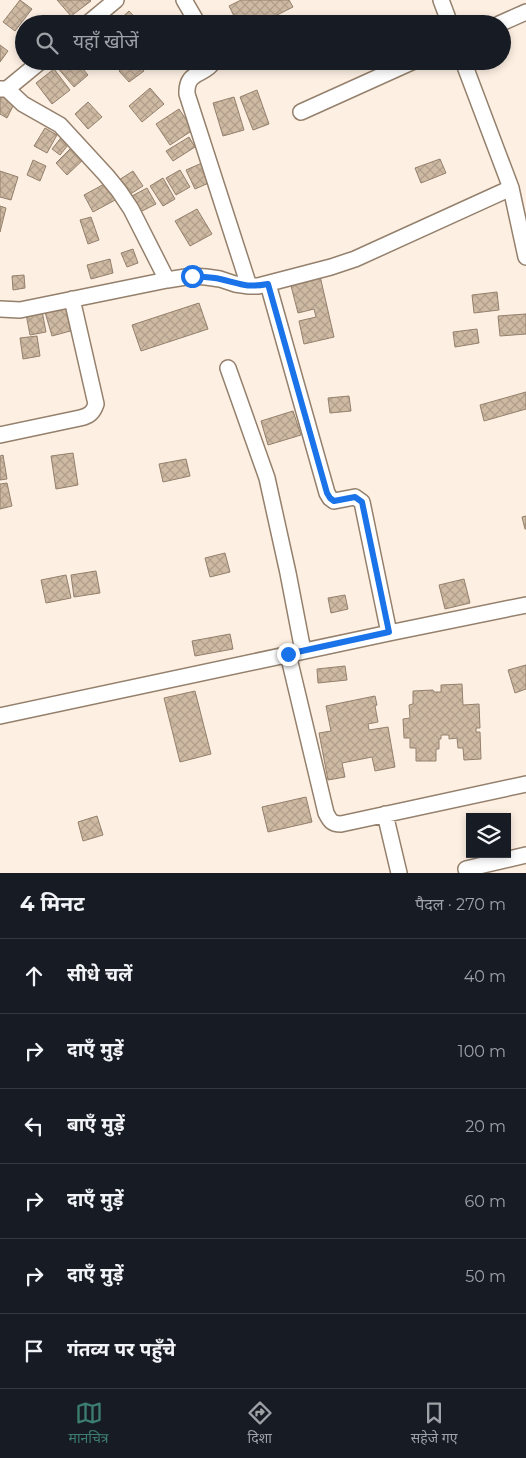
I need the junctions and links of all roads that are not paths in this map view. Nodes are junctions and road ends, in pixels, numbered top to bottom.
1 (116, 0) edge
2 (184, 0) edge
3 (441, 0) edge
4 (526, 12) edge
5 (98, 15) edge
6 (193, 15) edge
7 (447, 15) edge
8 (511, 18) edge
9 (29, 70) edge
10 (205, 70) edge
11 (394, 70) edge
12 (466, 70) edge
13 (3, 89) edge
14 (301, 112) dead end
15 (511, 188) junction
16 (526, 258) edge
17 (168, 280) junction
18 (268, 284) junction
19 (249, 286) junction
20 (72, 299) junction
21 (0, 309) edge
22 (228, 368) dead end
23 (0, 435) edge
24 (526, 605) edge
25 (389, 632) junction
26 (296, 652) junction
27 (0, 716) edge
28 (526, 784) edge
29 (385, 814) junction
30 (526, 855) edge
31 (466, 869) dead end
32 (399, 873) edge

1 - 5 street
2 - 6 street
3 - 7 street
4 - 8 street
9 - 13 street
10 - 19 street
11 - 14 street
12 - 15 street
13 - 17 street
15 - 16 street
15 - 18 street
17 - 19 street
17 - 20 street
18 - 19 street
18 - 25 street
20 - 21 street
20 - 23 street
22 - 26 street
24 - 25 street
25 - 26 street
26 - 27 street
26 - 29 street
28 - 29 street
29 - 32 street
30 - 31 street

